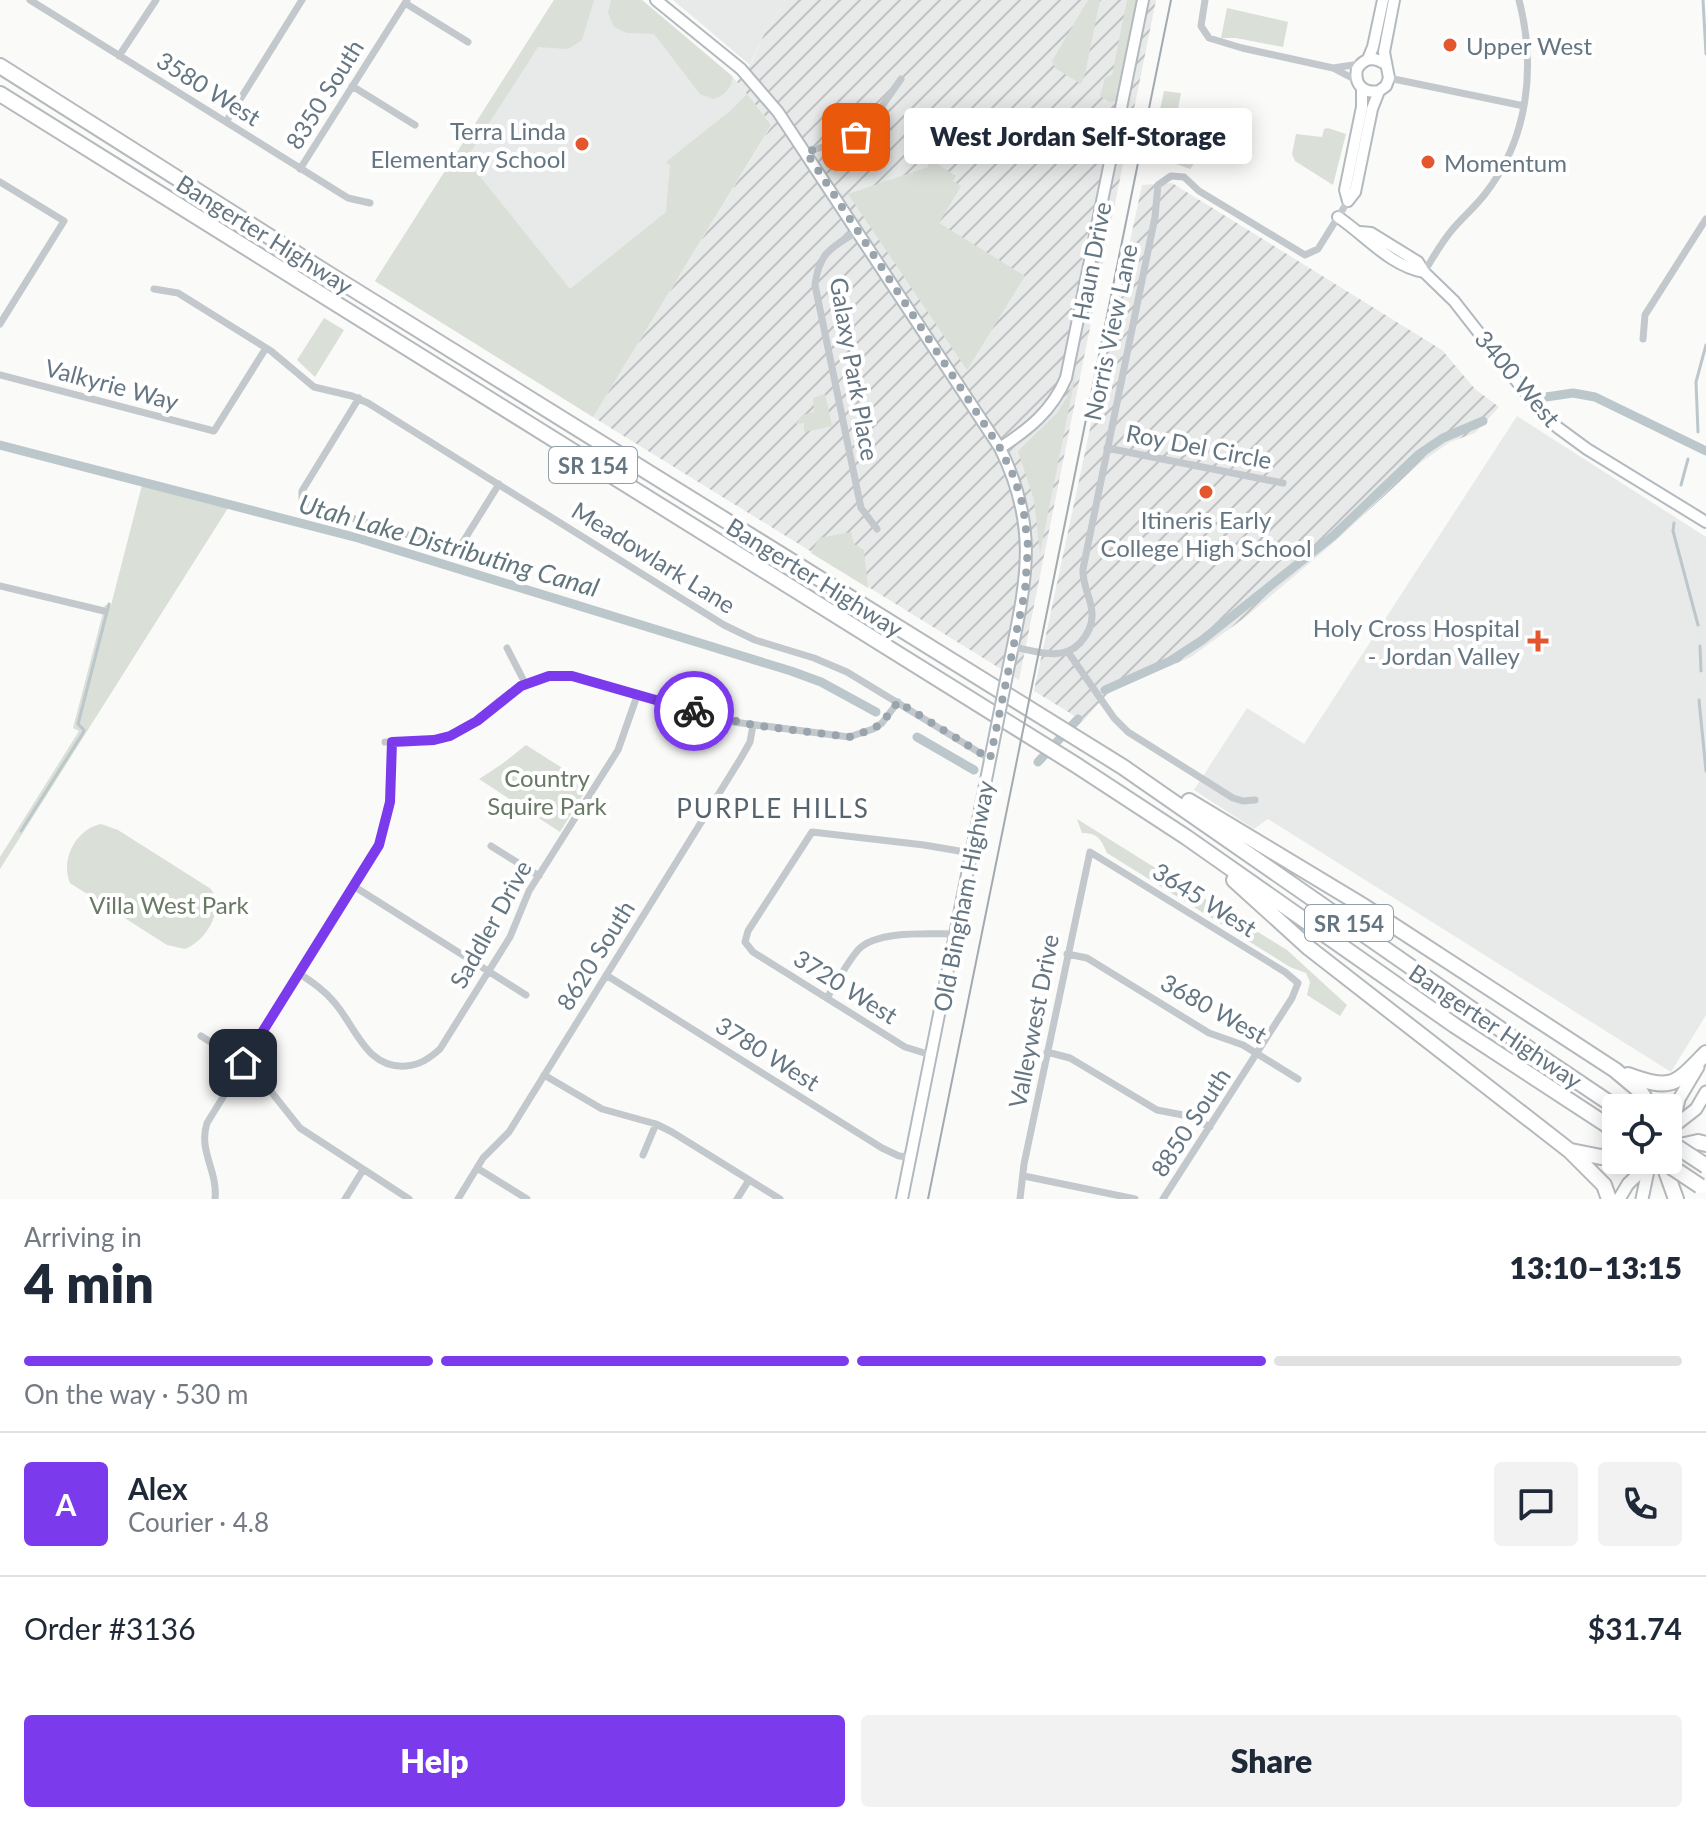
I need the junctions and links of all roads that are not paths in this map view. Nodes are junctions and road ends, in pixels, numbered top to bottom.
1 (30, 0) edge
2 (156, 0) edge
3 (302, 0) edge
4 (656, 0) edge
5 (1143, 0) edge
6 (1205, 0) edge
7 (1383, 0) edge
8 (1394, 0) edge
9 (1519, 0) edge
10 (406, 1) edge
11 (468, 42) dead end
12 (119, 56) junction
13 (1364, 62) junction
14 (1385, 64) junction
15 (0, 66) edge
16 (1333, 68) junction
17 (1389, 78) junction
18 (901, 79) dead end
19 (1359, 84) junction
20 (352, 86) junction
21 (1379, 91) junction
22 (0, 94) edge
23 (1524, 106) junction
24 (226, 122) junction
25 (415, 125) dead end
26 (806, 152) junction
27 (300, 169) junction
28 (0, 182) edge
29 (1348, 201) junction
30 (370, 203) dead end
31 (1338, 217) junction
32 (1706, 219) edge
33 (858, 231) junction
34 (1424, 272) junction
35 (154, 289) dead end
36 (0, 324) edge
37 (1643, 339) dead end
38 (266, 348) junction
39 (0, 375) edge
40 (359, 398) junction
41 (1000, 448) junction
42 (1107, 448) junction
43 (1283, 483) dead end
44 (499, 484) junction
45 (1706, 522) edge
46 (877, 529) dead end
47 (0, 586) edge
48 (104, 611) dead end
49 (1013, 647) junction
50 (507, 648) dead end
51 (1068, 652) junction
52 (525, 683) junction
53 (637, 696) junction
54 (898, 702) junction
55 (753, 725) junction
56 (990, 759) junction
57 (1141, 780) junction
58 (1255, 800) dead end
59 (1186, 837) junction
60 (491, 846) dead end
61 (1090, 852) joint
62 (971, 853) junction
63 (539, 876) junction
64 (355, 887) junction
65 (955, 934) junction
66 (1067, 954) junction
67 (489, 972) junction
68 (300, 974) junction
69 (606, 975) junction
70 (1298, 983) joint
71 (526, 995) dead end
72 (827, 998) junction
73 (201, 1036) dead end
74 (1047, 1052) junction
75 (1257, 1053) junction
76 (1706, 1053) edge
77 (931, 1055) junction
78 (243, 1063) junction
79 (1615, 1070) junction
80 (544, 1075) junction
81 (1298, 1079) dead end
82 (1706, 1092) edge
83 (1642, 1094) edge
84 (1682, 1094) edge
85 (1602, 1098) edge
86 (1602, 1122) edge
87 (1682, 1123) edge
88 (656, 1124) junction
89 (1210, 1127) junction
90 (1706, 1144) edge
91 (1682, 1145) edge
92 (1682, 1145) edge
93 (1570, 1151) junction
94 (643, 1155) dead end
95 (910, 1157) junction
96 (1602, 1157) edge
97 (1706, 1166) edge
98 (477, 1168) junction
99 (363, 1170) junction
100 (1641, 1174) edge
101 (1651, 1174) edge
102 (1662, 1174) edge
103 (1678, 1174) edge
104 (1024, 1176) junction
105 (749, 1180) junction
106 (1703, 1188) edge
107 (215, 1199) edge
108 (345, 1199) edge
109 (409, 1199) edge
110 (458, 1199) edge
111 (527, 1199) edge
112 (737, 1199) edge
113 (780, 1199) edge
114 (902, 1199) edge
115 (1020, 1199) edge
116 (1135, 1199) edge
117 (1163, 1199) edge
118 (1609, 1199) edge
119 (1619, 1199) edge
120 (1642, 1199) edge
121 (1676, 1199) edge

1 - 12 street, 3580 West
2 - 12 street
3 - 24 street
4 - 26 street, Old Bingham Highway
5 - 41 street, Haun Drive
6 - 16 street
7 - 13 street
8 - 14 street
9 - 23 street
10 - 11 street
10 - 20 street, 8350 South
12 - 24 street, 3580 West
13 - 14 street
13 - 16 street
13 - 19 street
14 - 17 street
15 - 57 highway, Bangerter Highway / SR 154
16 - 19 street
17 - 21 street
17 - 23 street
18 - 26 street
19 - 21 street
19 - 29 street
20 - 25 street
20 - 27 street, 8350 South
21 - 29 street
22 - 59 highway, Bangerter Highway / SR 154
23 - 34 street
24 - 27 street, 3580 West
26 - 33 street, Old Bingham Highway
27 - 30 street, 3580 West
28 - 36 street
29 - 31 street
31 - 34 street, 3400 West
31 - 42 street, Norris View Lane
32 - 37 street
33 - 41 street, Old Bingham Highway
33 - 46 street, Galaxy Park Place
34 - 45 street, 3400 West
35 - 38 street, Meadowlark Lane
38 - 39 street, Valkyrie Way
38 - 40 street, Meadowlark Lane
40 - 44 street, Meadowlark Lane
40 - 44 street
41 - 49 street, Old Bingham Highway
42 - 43 street, Roy Del Circle
42 - 51 street, Norris View Lane
44 - 54 street, Meadowlark Lane
47 - 48 street
49 - 51 street
49 - 56 street, Old Bingham Highway, bridge
50 - 52 street
51 - 58 street
52 - 53 street
52 - 64 street
53 - 55 street
53 - 63 street, Saddler Drive
54 - 55 street
54 - 56 street, Meadowlark Lane
55 - 69 street, 8620 South
56 - 62 street, Old Bingham Highway
57 - 79 highway
57 - 85 highway, Bangerter Highway / SR 154
59 - 86 highway, Bangerter Highway / SR 154
59 - 93 highway
60 - 63 street
61 - 66 street, Valleywest Drive
61 - 70 street, 3645 West
62 - 65 street, Old Bingham Highway
62 - 72 street, 3720 West
63 - 67 street, Saddler Drive
64 - 67 street
64 - 68 street
65 - 72 street
65 - 77 street, Old Bingham Highway
66 - 74 street, Valleywest Drive
66 - 75 street, 3680 West
67 - 68 street, Saddler Drive
67 - 71 street
68 - 78 street
69 - 80 street, 8620 South
69 - 95 street, 3780 West
70 - 75 street, 8850 South
72 - 77 street, 3720 West
73 - 78 street
74 - 89 street
74 - 104 street, Valleywest Drive
75 - 81 street, 3680 West
75 - 89 street, 8850 South
76 - 79 highway
76 - 84 main road
77 - 95 street, Old Bingham Highway
78 - 99 street
78 - 107 street
79 - 83 highway
80 - 88 street
80 - 98 street, 8620 South
82 - 87 main road
88 - 94 street
88 - 105 street
89 - 117 street, 8850 South
90 - 92 highway
91 - 97 highway, bridge
93 - 96 highway
93 - 118 highway
95 - 114 street, Old Bingham Highway
98 - 110 street, 8620 South
98 - 111 street
99 - 108 street
99 - 109 street
100 - 119 main road
101 - 120 main road
102 - 121 highway
103 - 106 highway, bridge
104 - 115 street, Valleywest Drive
104 - 116 street
105 - 112 street
105 - 113 street

